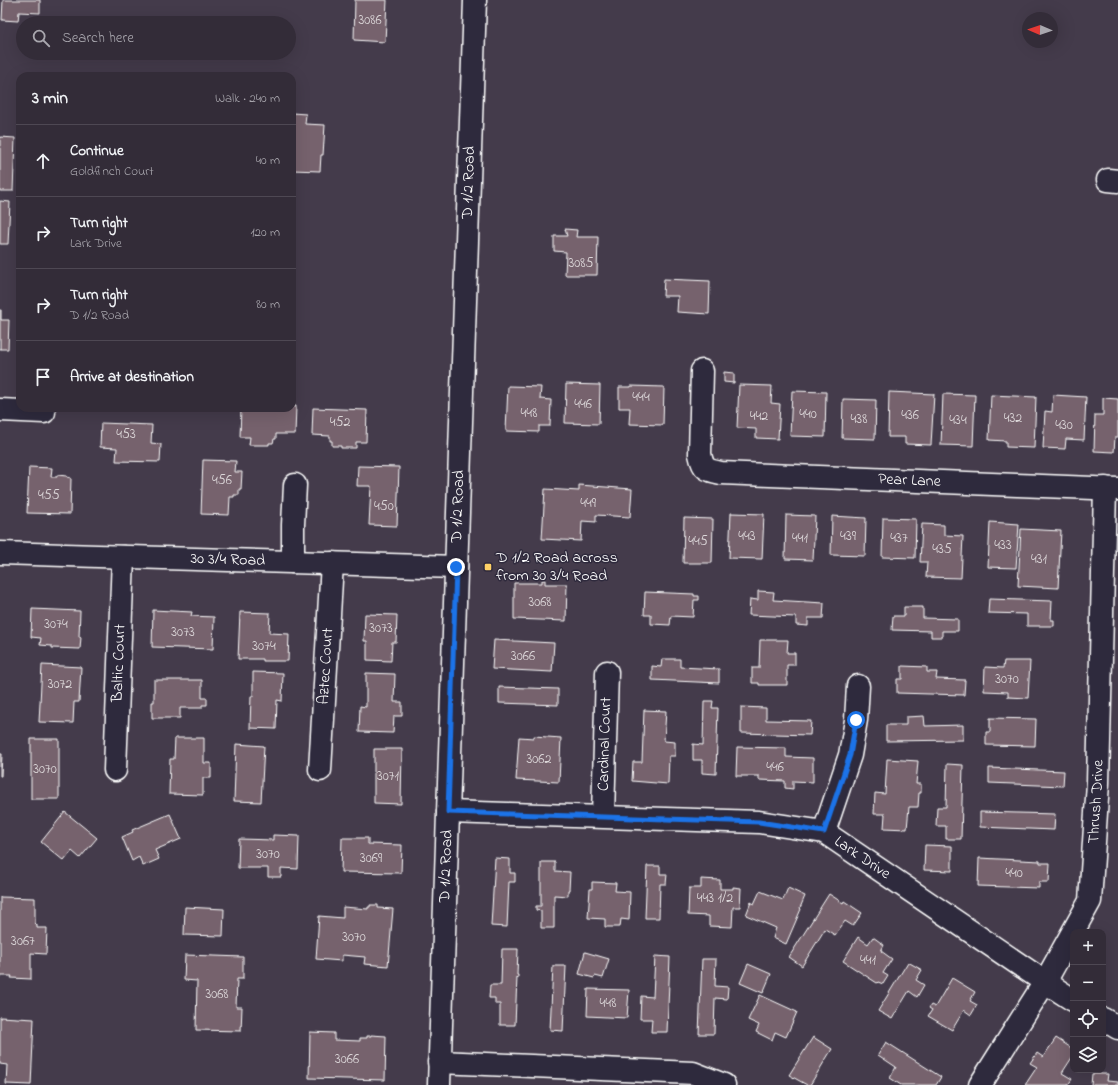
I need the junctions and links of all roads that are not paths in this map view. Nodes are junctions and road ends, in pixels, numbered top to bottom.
1 (475, 0) edge
2 (702, 371) dead end
3 (0, 410) edge
4 (16, 411) edge
5 (295, 485) dead end
6 (1112, 488) edge
7 (0, 553) edge
8 (123, 556) junction
9 (293, 562) junction
10 (332, 563) junction
11 (456, 567) junction
12 (607, 672) dead end
13 (858, 686) dead end
14 (116, 770) dead end
15 (320, 770) dead end
16 (448, 812) junction
17 (603, 816) junction
18 (824, 832) junction
19 (1045, 982) junction
20 (1070, 998) edge
21 (1106, 1021) edge
22 (1118, 1028) edge
23 (439, 1062) junction
24 (439, 1085) edge
25 (724, 1085) edge
26 (980, 1085) edge

1 - 11 street, D 1/2 Road
2 - 6 street, Pear Lane
3 - 4 street
5 - 9 street
6 - 19 street, Thrush Drive
7 - 8 street, 30 3/4 Road
8 - 9 street, 30 3/4 Road
8 - 14 street, Baltic Court
9 - 10 street, 30 3/4 Road
10 - 11 street, 30 3/4 Road
10 - 15 street, Aztec Court
11 - 16 street, D 1/2 Road
12 - 17 street, Cardinal Court
13 - 18 street
16 - 17 street, Lark Drive
16 - 23 street, D 1/2 Road
17 - 18 street, Lark Drive
18 - 19 street, Lark Drive
19 - 20 street, Lark Drive
19 - 26 street, Thrush Drive
21 - 22 street
23 - 24 street, D 1/2 Road
23 - 25 street

